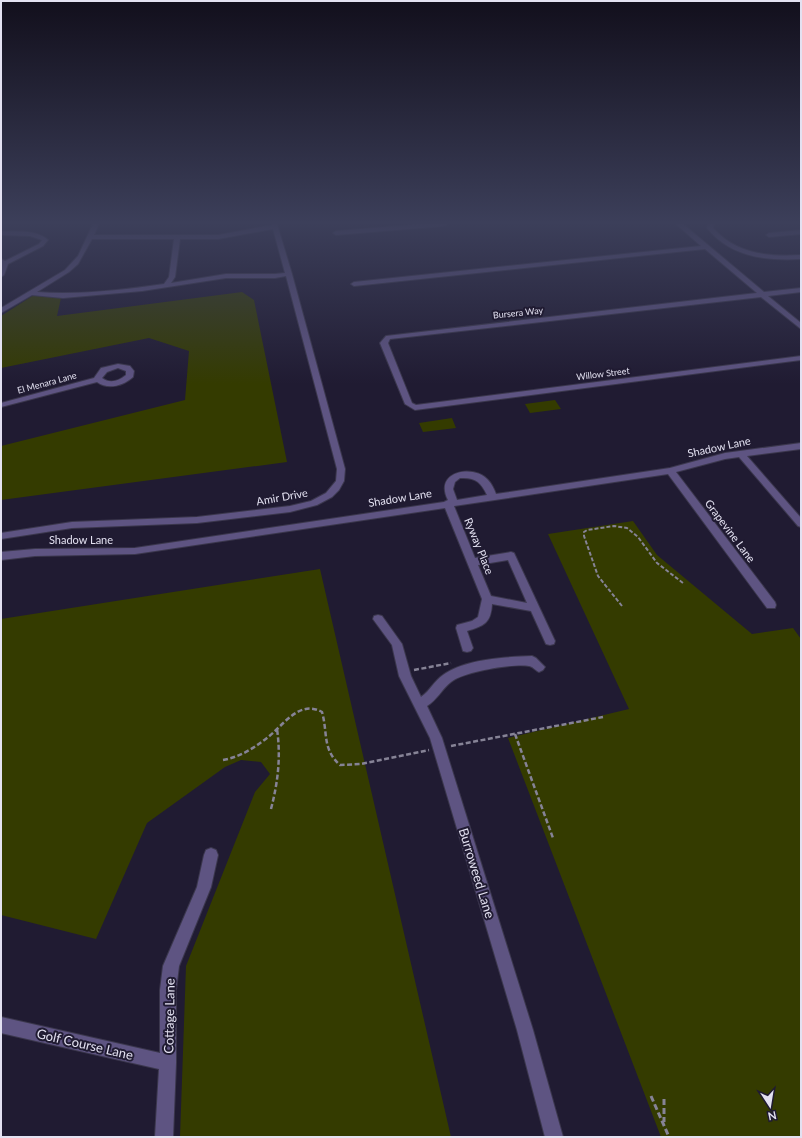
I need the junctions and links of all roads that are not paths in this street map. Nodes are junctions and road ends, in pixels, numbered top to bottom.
1 (57, 277) edge
2 (172, 277) edge
3 (219, 277) edge
4 (291, 277) edge
5 (417, 277) edge
6 (742, 277) edge
7 (354, 284) dead end
8 (166, 285) junction
9 (801, 290) edge
10 (30, 293) junction
11 (762, 294) junction
12 (1, 311) edge
13 (801, 327) edge
14 (801, 358) edge
15 (98, 379) dead end
16 (408, 404) joint
17 (1, 406) edge
18 (801, 446) edge
19 (741, 454) junction
20 (670, 471) junction
21 (492, 496) junction
22 (451, 502) junction
23 (801, 524) edge
24 (1, 536) edge
25 (1, 556) edge
26 (472, 562) junction
27 (487, 599) junction
28 (771, 605) dead end
29 (534, 608) junction
30 (378, 619) dead end
31 (550, 641) dead end
32 (467, 648) dead end
33 (539, 667) dead end
34 (419, 704) junction
35 (211, 855) dead end
36 (1, 1025) edge
37 (168, 1063) junction
38 (164, 1137) edge
39 (554, 1137) edge

1 - 10 street
2 - 8 street
3 - 8 street
4 - 24 street, Amir Drive
5 - 7 street
6 - 11 street
8 - 10 street
9 - 11 street, Bursera Way
10 - 12 street
11 - 13 street
11 - 16 street, Bursera Way
14 - 16 street, Willow Street
15 - 17 street, El Menara Lane
18 - 19 street, Shadow Lane
19 - 20 street, Shadow Lane
19 - 23 street
20 - 21 street, Shadow Lane
20 - 28 street, Grapevine Lane
21 - 22 street, Shadow Lane
21 - 22 street, Ryway Place
22 - 25 street, Shadow Lane
22 - 26 street, Ryway Place
26 - 27 street, Ryway Place
26 - 29 street
27 - 29 street
27 - 32 street
29 - 31 street
30 - 34 street, Burroweed Lane
33 - 34 street
34 - 39 street, Burroweed Lane
35 - 37 street, Cottage Lane
36 - 37 street, Golf Course Lane
37 - 38 street, Cottage Lane

